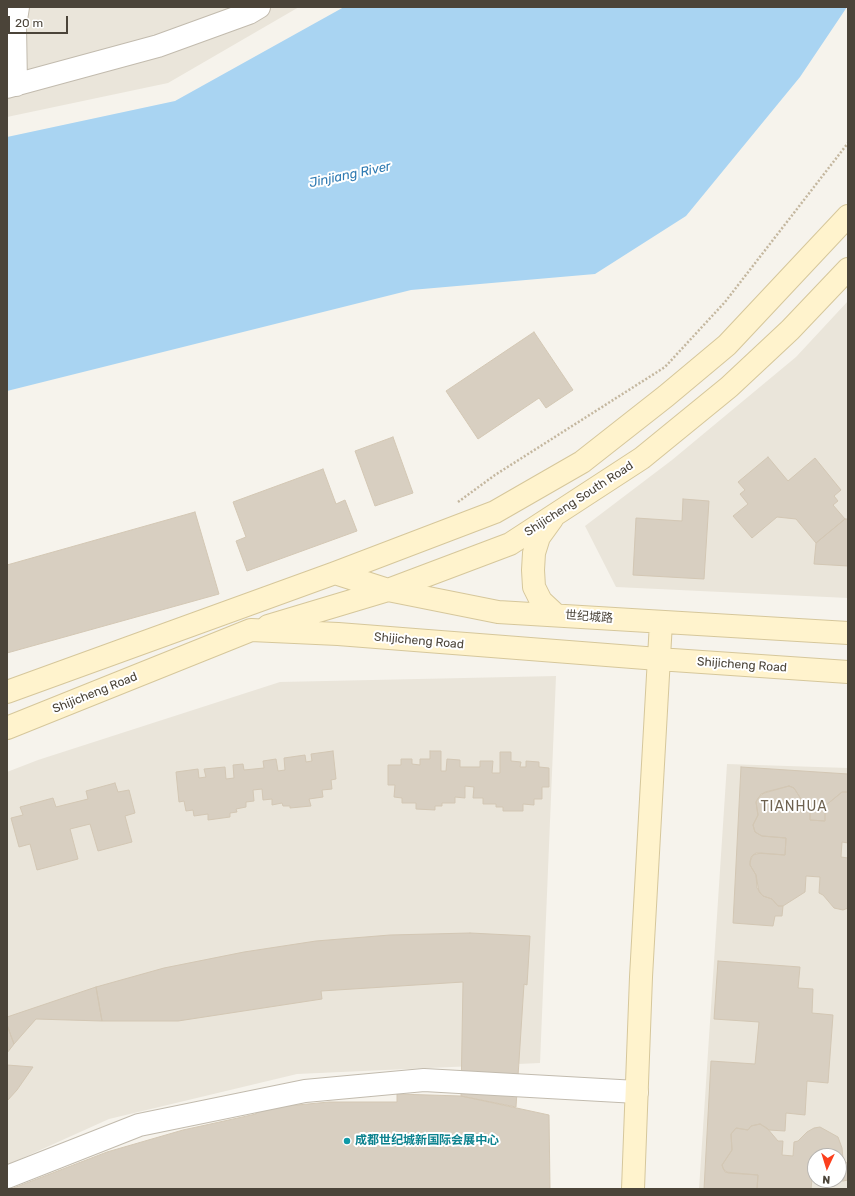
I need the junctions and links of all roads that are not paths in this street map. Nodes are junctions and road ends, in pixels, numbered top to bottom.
1 (18, 7) edge
2 (259, 7) edge
3 (12, 86) edge
4 (848, 216) edge
5 (848, 269) edge
6 (556, 514) junction
7 (335, 573) junction
8 (388, 590) junction
9 (556, 615) junction
10 (661, 622) junction
11 (251, 630) junction
12 (848, 633) edge
13 (658, 660) junction
14 (848, 672) edge
15 (7, 692) edge
16 (7, 728) edge
17 (636, 1092) junction
18 (7, 1177) edge
19 (633, 1189) edge

1 - 3 street
2 - 3 street
4 - 7 main road
5 - 6 main road, Shijicheng South Road
6 - 8 main road, Shijicheng South Road
6 - 9 main road
7 - 8 main road, 世纪城路
7 - 15 main road
8 - 9 main road, 世纪城路
8 - 11 main road, Shijicheng South Road
9 - 10 main road, 世纪城路
10 - 12 main road, 世纪城路
10 - 13 main road
11 - 13 main road, Shijicheng Road
11 - 16 main road, Shijicheng Road
13 - 14 main road, Shijicheng Road
13 - 17 main road
17 - 18 street
17 - 19 main road

